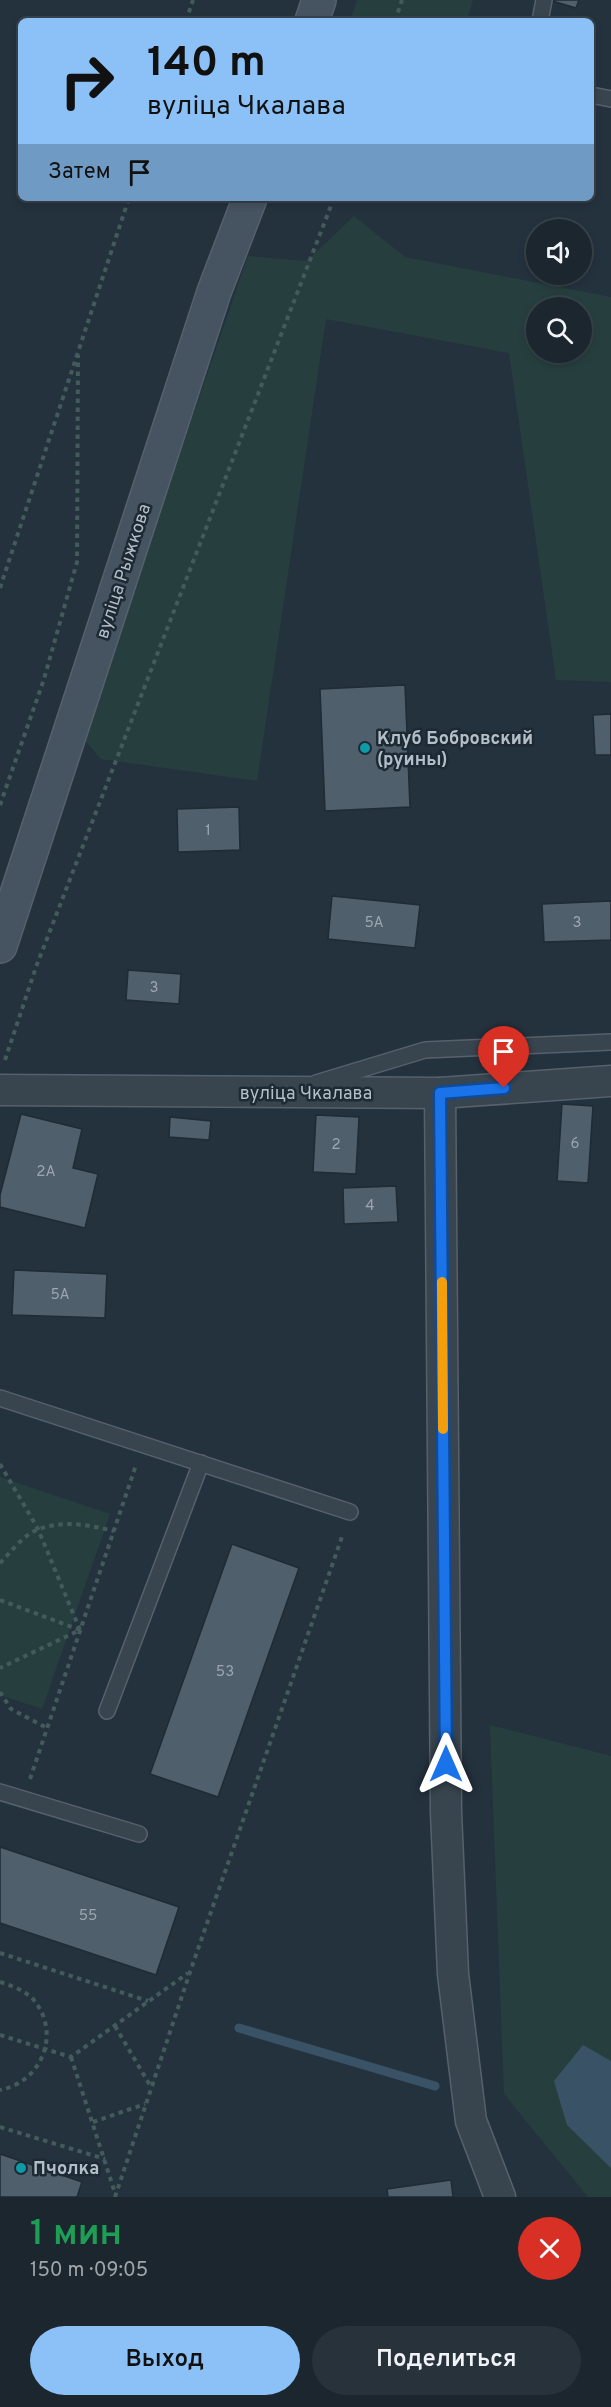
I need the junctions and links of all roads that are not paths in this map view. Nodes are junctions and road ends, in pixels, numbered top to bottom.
1 (319, 0) edge
2 (544, 0) edge
3 (313, 18) edge
4 (541, 18) edge
5 (594, 96) edge
6 (611, 99) edge
7 (249, 201) edge
8 (0, 946) edge
9 (611, 1042) edge
10 (2, 1077) edge
11 (611, 1081) edge
12 (285, 1093) junction
13 (440, 1093) junction
14 (0, 1398) edge
15 (201, 1463) junction
16 (350, 1512) road end
17 (107, 1711) dead end
18 (0, 1792) edge
19 (139, 1834) dead end
20 (500, 2197) edge

1 - 3 main road
2 - 4 lane
5 - 6 lane
7 - 8 main road, вуліца Рыжкова
9 - 12 lane
10 - 12 street, вуліца Чкалава
11 - 13 street, вуліца Чкалава
12 - 13 street, вуліца Чкалава
13 - 20 street
14 - 15 lane
15 - 16 lane
15 - 17 lane
18 - 19 lane

